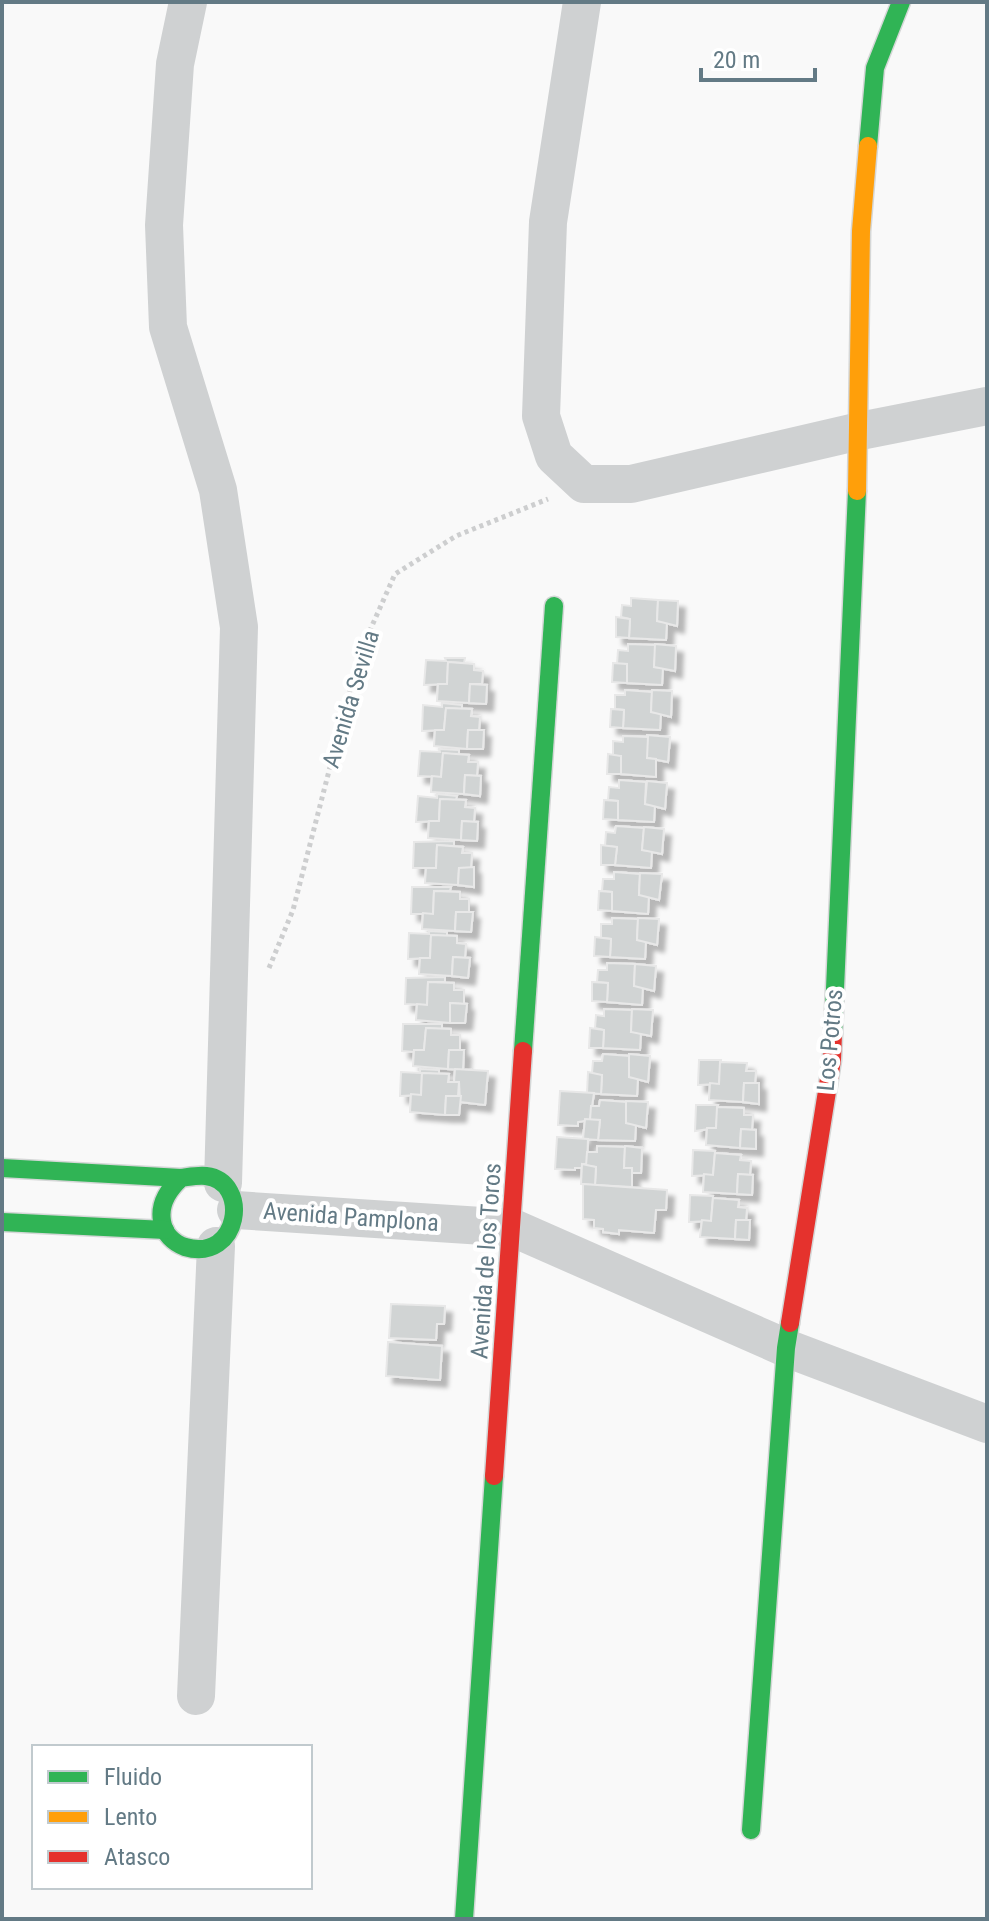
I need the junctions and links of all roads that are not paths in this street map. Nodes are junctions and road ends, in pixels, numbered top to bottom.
1 (188, 2) edge
2 (582, 2) edge
3 (901, 2) edge
4 (987, 406) edge
5 (860, 431) junction
6 (554, 606) dead end
7 (2, 1168) edge
8 (181, 1178) junction
9 (230, 1196) junction
10 (2, 1222) edge
11 (513, 1228) junction
12 (165, 1230) junction
13 (216, 1246) junction
14 (786, 1348) junction
15 (987, 1424) edge
16 (196, 1696) dead end
17 (751, 1830) dead end
18 (464, 1919) edge

1 - 9 street
2 - 5 street
3 - 5 street, Los Potros
4 - 5 street
5 - 14 street, Los Potros
6 - 11 street, Avenida de los Toros
7 - 8 street, Avenida Pamplona
8 - 9 street, Avenida Pamplona
8 - 12 street
9 - 11 street, Avenida Pamplona
9 - 13 street, Avenida Pamplona
10 - 12 street
11 - 14 street
11 - 18 street, Avenida de los Toros
12 - 13 street
13 - 16 street
14 - 15 street
14 - 17 street, Los Potros

